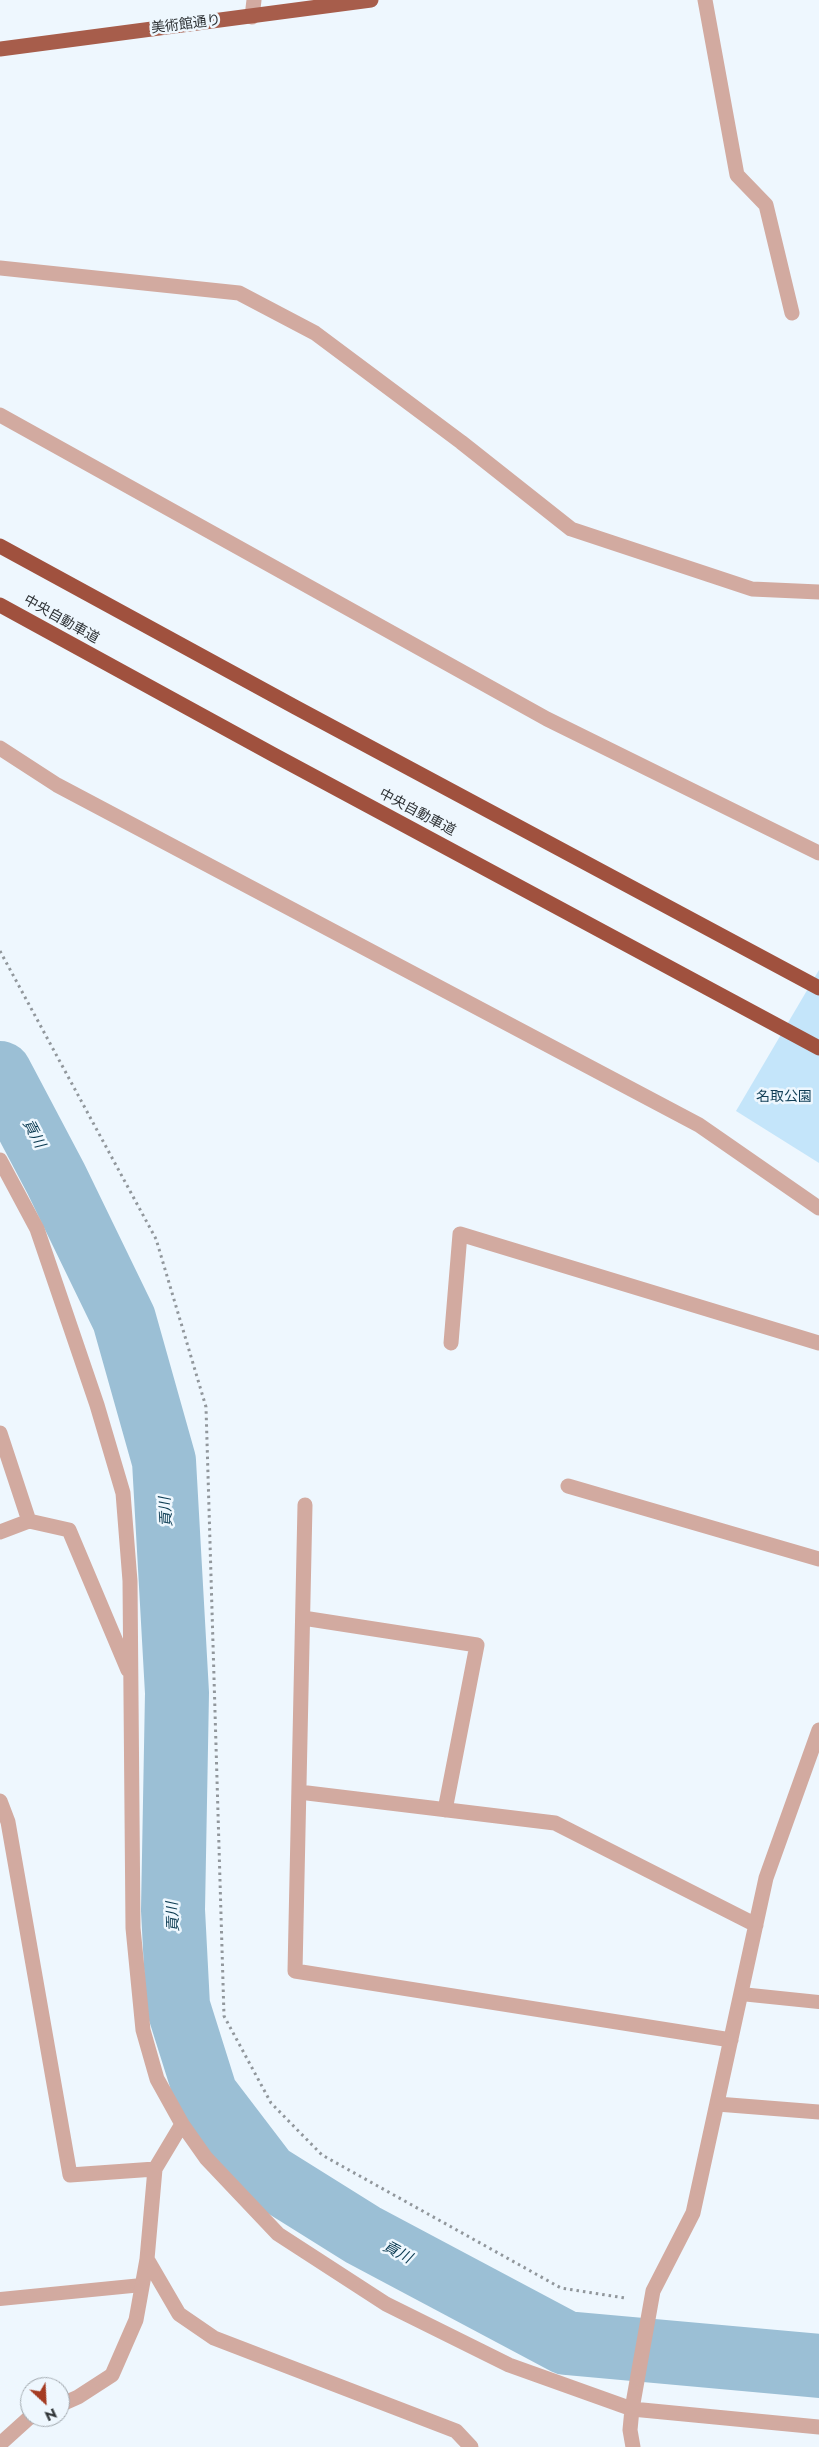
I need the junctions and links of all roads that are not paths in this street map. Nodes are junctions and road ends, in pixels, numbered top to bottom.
1 (254, 0) edge
2 (372, 0) edge
3 (705, 0) edge
4 (252, 17) junction
5 (0, 49) edge
6 (0, 268) edge
7 (792, 312) dead end
8 (0, 415) edge
9 (0, 546) edge
10 (819, 592) edge
11 (0, 605) edge
12 (0, 748) edge
13 (819, 853) edge
14 (819, 988) edge
15 (819, 1048) edge
16 (0, 1160) edge
17 (819, 1208) edge
18 (451, 1342) dead end
19 (819, 1343) edge
20 (0, 1433) edge
21 (568, 1486) dead end
22 (305, 1505) dead end
23 (29, 1521) junction
24 (0, 1532) edge
25 (819, 1559) edge
26 (303, 1618) junction
27 (131, 1678) junction
28 (819, 1730) edge
29 (299, 1792) junction
30 (0, 1801) edge
31 (445, 1810) junction
32 (756, 1925) junction
33 (741, 1994) junction
34 (819, 2002) edge
35 (731, 2040) junction
36 (717, 2104) junction
37 (819, 2112) edge
38 (182, 2124) junction
39 (155, 2169) junction
40 (147, 2259) junction
41 (142, 2285) junction
42 (0, 2299) edge
43 (70, 2400) edge
44 (632, 2409) junction
45 (20, 2426) edge
46 (819, 2427) edge
47 (0, 2444) edge
48 (471, 2447) edge
49 (633, 2447) edge

1 - 4 street
2 - 4 highway, 美術館通り
3 - 7 street
4 - 5 highway, 美術館通り
6 - 10 street
8 - 13 street
9 - 14 highway
11 - 15 highway, 中央自動車道
12 - 17 street
16 - 27 street
18 - 19 street
20 - 23 street
21 - 25 street
22 - 26 street
23 - 24 street
23 - 27 street
26 - 29 street
26 - 31 street
27 - 38 street
28 - 32 street
29 - 31 street
29 - 35 street
30 - 39 street
31 - 32 street
32 - 33 street
33 - 34 lane
33 - 35 street
35 - 36 street
36 - 37 street
36 - 44 street
38 - 39 street
38 - 44 street
39 - 40 street
40 - 41 street
40 - 48 street
41 - 42 lane
41 - 43 street
44 - 46 street
44 - 49 street
45 - 47 street

